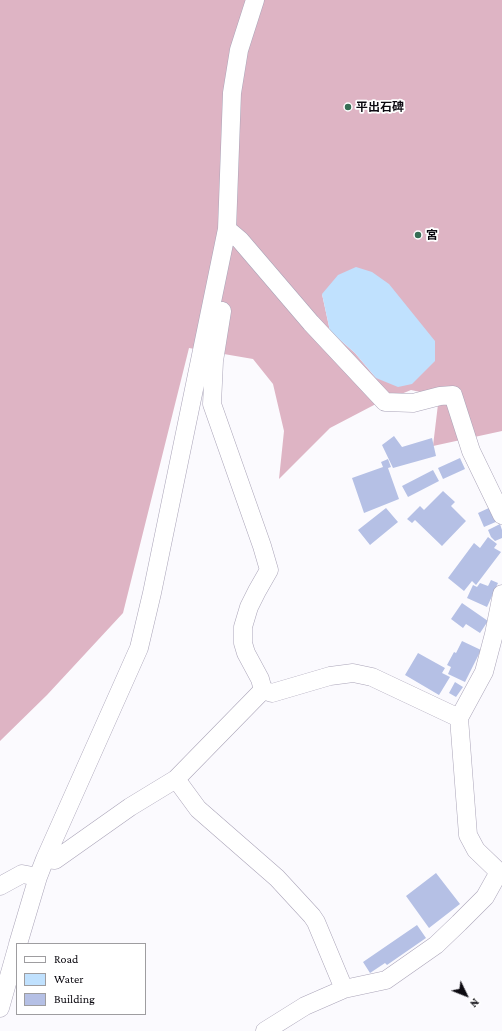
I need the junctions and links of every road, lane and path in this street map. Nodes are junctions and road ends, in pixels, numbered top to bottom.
1 (255, 0) edge
2 (227, 229) junction
3 (218, 276) junction
4 (502, 515) edge
5 (502, 594) edge
6 (263, 690) junction
7 (460, 718) junction
8 (176, 779) junction
9 (45, 859) junction
10 (500, 874) edge
11 (38, 877) junction
12 (0, 886) edge
13 (18, 943) edge
14 (16, 952) edge
15 (344, 989) junction
16 (0, 1008) edge
17 (264, 1031) edge

1 - 2 street
2 - 3 street
2 - 4 street
3 - 6 street
3 - 9 street
5 - 7 street
6 - 7 street
6 - 8 street
7 - 10 street
8 - 9 street
8 - 15 street
9 - 11 street
10 - 15 street
11 - 12 street
11 - 13 street
14 - 16 street
15 - 17 street

